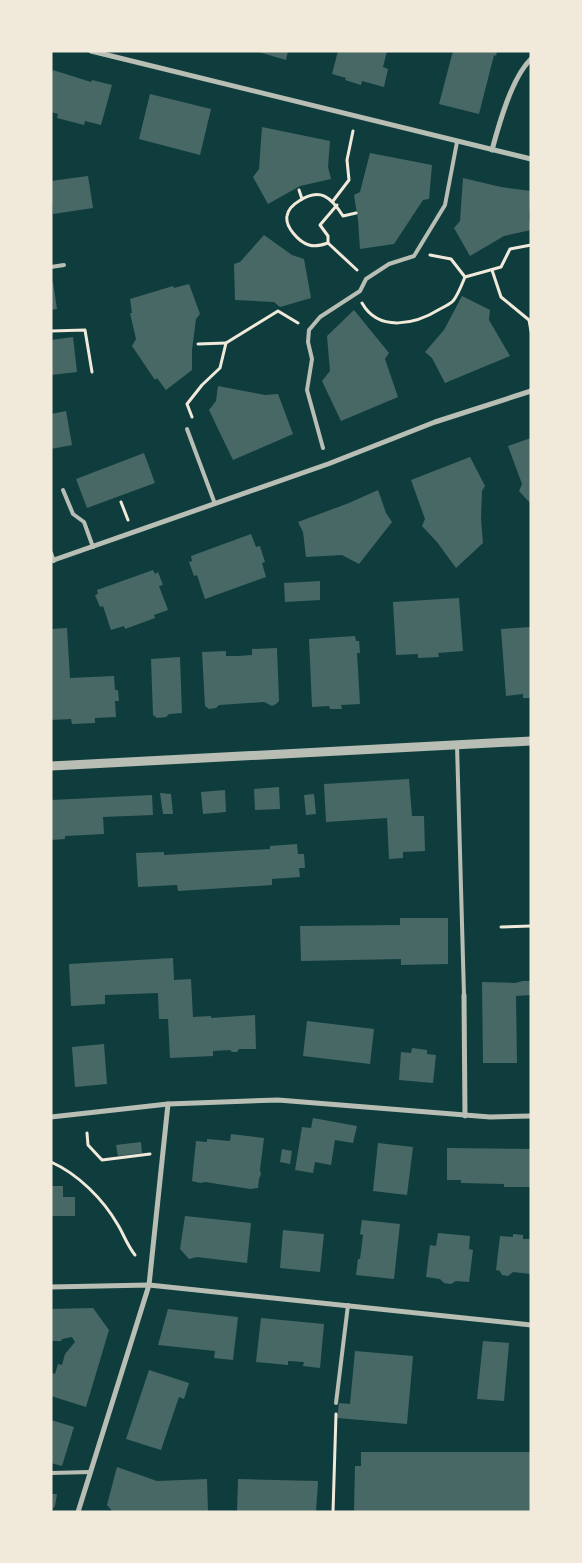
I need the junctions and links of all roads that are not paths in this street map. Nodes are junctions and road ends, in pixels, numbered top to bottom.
1 (91, 51) edge
2 (531, 59) edge
3 (457, 142) junction
4 (492, 150) junction
5 (531, 159) edge
6 (64, 265) dead end
7 (51, 267) edge
8 (531, 391) edge
9 (187, 429) dead end
10 (323, 448) dead end
11 (64, 490) dead end
12 (215, 504) junction
13 (93, 547) junction
14 (51, 553) edge
15 (53, 561) edge
16 (531, 741) edge
17 (457, 744) junction
18 (51, 766) edge
19 (464, 995) joint
20 (168, 1104) junction
21 (465, 1116) junction
22 (531, 1116) edge
23 (51, 1117) edge
24 (149, 1285) junction
25 (51, 1287) edge
26 (348, 1306) junction
27 (531, 1326) edge
28 (336, 1403) road end
29 (90, 1472) junction
30 (51, 1473) edge
31 (78, 1512) edge

1 - 3 street
2 - 4 street
3 - 4 street
3 - 10 lane
4 - 5 street
6 - 7 lane
8 - 12 street
9 - 12 lane
11 - 13 lane
12 - 13 street
13 - 15 street
14 - 15 lane
16 - 17 street
17 - 18 street
17 - 19 lane
19 - 21 street
20 - 21 street
20 - 23 street
20 - 24 street
21 - 22 street
24 - 25 street
24 - 26 street
24 - 29 street
26 - 27 street
26 - 28 lane
29 - 30 lane
29 - 31 street

